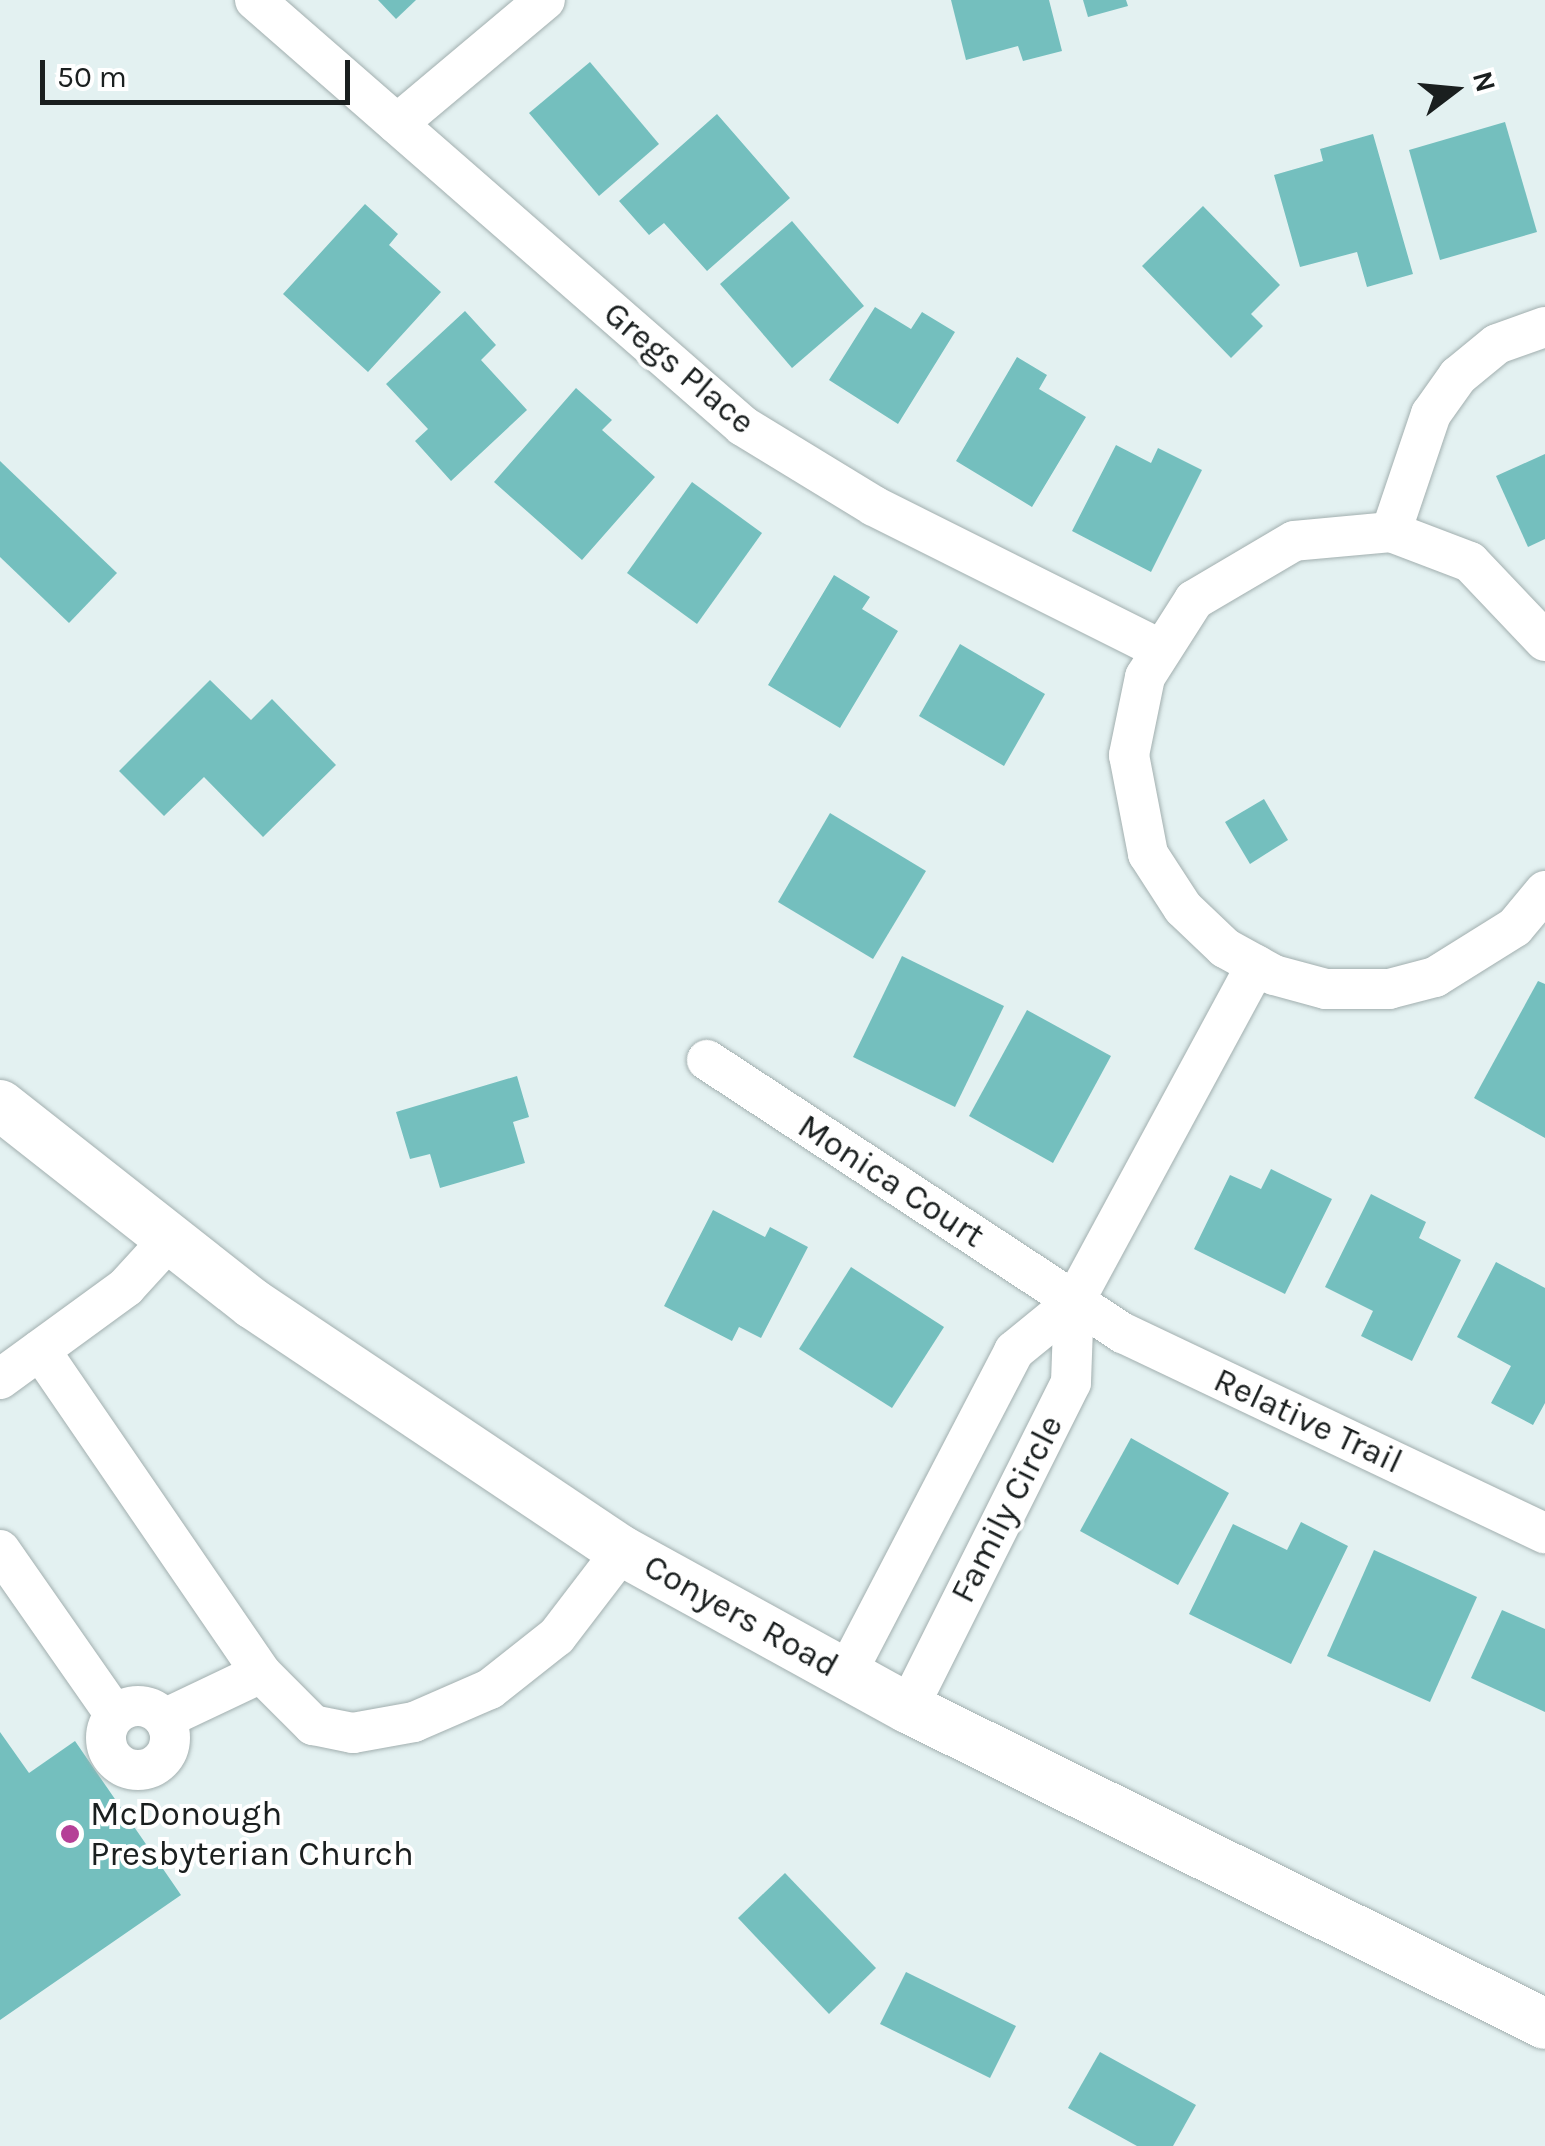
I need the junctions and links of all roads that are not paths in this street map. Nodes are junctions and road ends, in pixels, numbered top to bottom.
1 (255, 0) edge
2 (546, 0) edge
3 (397, 124) junction
4 (1545, 327) edge
5 (1390, 532) junction
6 (1545, 640) edge
7 (1162, 650) junction
8 (1545, 892) edge
9 (1256, 965) junction
10 (707, 1060) dead end
11 (0, 1106) edge
12 (168, 1241) junction
13 (1074, 1302) junction
14 (40, 1350) junction
15 (0, 1380) edge
16 (1545, 1533) edge
17 (0, 1550) edge
18 (622, 1551) junction
19 (261, 1673) junction
20 (846, 1674) junction
21 (908, 1708) junction
22 (115, 1715) junction
23 (164, 1719) junction
24 (1545, 2024) edge

1 - 3 street, Gregs Place
2 - 3 street
3 - 7 street, Gregs Place
4 - 5 street
5 - 6 street
5 - 7 street
7 - 9 street
8 - 9 street
9 - 13 street, Family Circle
10 - 13 street, Monica Court
11 - 12 main road, Conyers Road
12 - 14 street
12 - 18 main road, Conyers Road
13 - 16 street, Relative Trail
13 - 20 street, Family Circle
13 - 21 street, Family Circle
14 - 15 street
14 - 19 street
17 - 22 street
18 - 19 street
18 - 20 main road, Conyers Road
19 - 23 street
20 - 21 main road, Conyers Road
21 - 24 main road, Conyers Road
22 - 23 street
22 - 23 street

